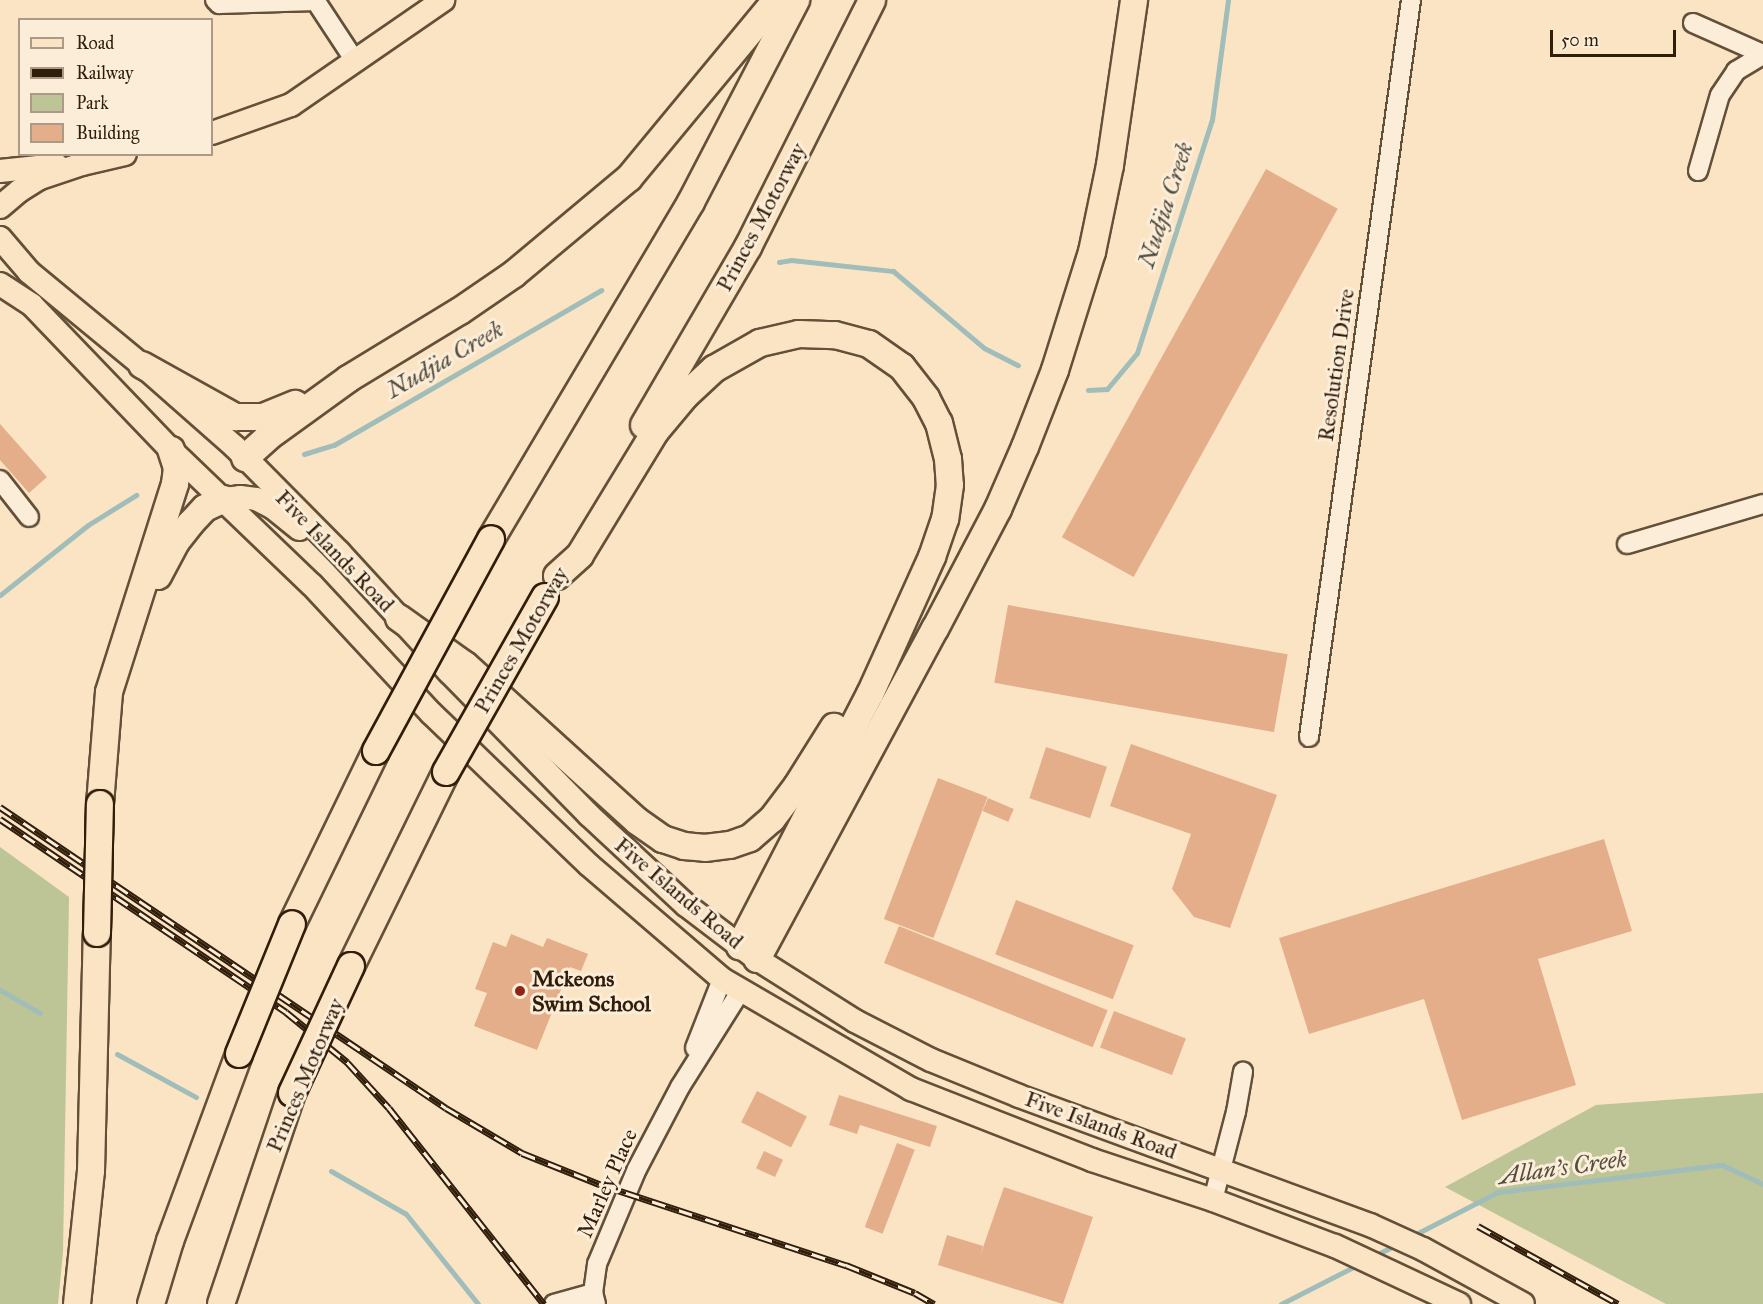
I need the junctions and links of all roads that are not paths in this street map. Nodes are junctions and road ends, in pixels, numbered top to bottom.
1 (215, 0) edge
2 (443, 0) edge
3 (776, 0) edge
4 (796, 0) edge
5 (872, 0) edge
6 (1134, 0) edge
7 (1411, 0) edge
8 (315, 1) edge
9 (1693, 23) dead end
10 (1763, 54) edge
11 (355, 61) junction
12 (213, 133) edge
13 (116, 156) edge
14 (82, 164) junction
15 (0, 171) edge
16 (1698, 171) dead end
17 (0, 207) edge
18 (0, 238) edge
19 (0, 284) edge
20 (142, 365) junction
21 (348, 379) junction
22 (171, 450) junction
23 (246, 458) junction
24 (0, 480) edge
25 (232, 498) junction
26 (1763, 504) edge
27 (29, 517) dead end
28 (1627, 544) dead end
29 (364, 579) junction
30 (551, 587) junction
31 (399, 618) junction
32 (126, 634) junction
33 (891, 646) junction
34 (1309, 737) dead end
35 (748, 952) junction
36 (731, 984) junction
37 (1243, 1072) dead end
38 (1221, 1169) junction
39 (1213, 1200) junction
40 (595, 1298) edge
41 (77, 1304) edge
42 (151, 1304) edge
43 (221, 1304) edge
44 (554, 1304) edge
45 (1459, 1304) edge
46 (1523, 1304) edge

1 - 8 street
2 - 11 main road
3 - 21 highway
4 - 42 highway, bridge
5 - 30 highway, Princes Motorway
6 - 35 highway
7 - 34 street, Resolution Drive
8 - 11 street
9 - 10 street
10 - 16 street
11 - 12 main road
13 - 14 main road
14 - 15 main road
14 - 17 main road
18 - 20 main road, Five Islands Road
19 - 22 main road, Five Islands Road
20 - 21 highway
20 - 23 main road, Five Islands Road
21 - 23 highway
22 - 25 main road, Five Islands Road
22 - 32 highway
23 - 25 main road
23 - 29 main road, Five Islands Road
24 - 27 street
25 - 29 main road
25 - 32 highway
25 - 36 main road, Five Islands Road
26 - 28 street
29 - 31 main road, Five Islands Road
30 - 33 highway
30 - 43 highway, Princes Motorway, bridge
31 - 33 highway
31 - 35 main road, Five Islands Road
32 - 41 highway, bridge
33 - 35 highway
35 - 36 main road
35 - 38 main road, Five Islands Road
36 - 39 main road, Five Islands Road
36 - 40 street, Marley Place
37 - 38 street
38 - 39 street
38 - 46 main road, Five Islands Road
39 - 45 main road, Five Islands Road
40 - 44 street

